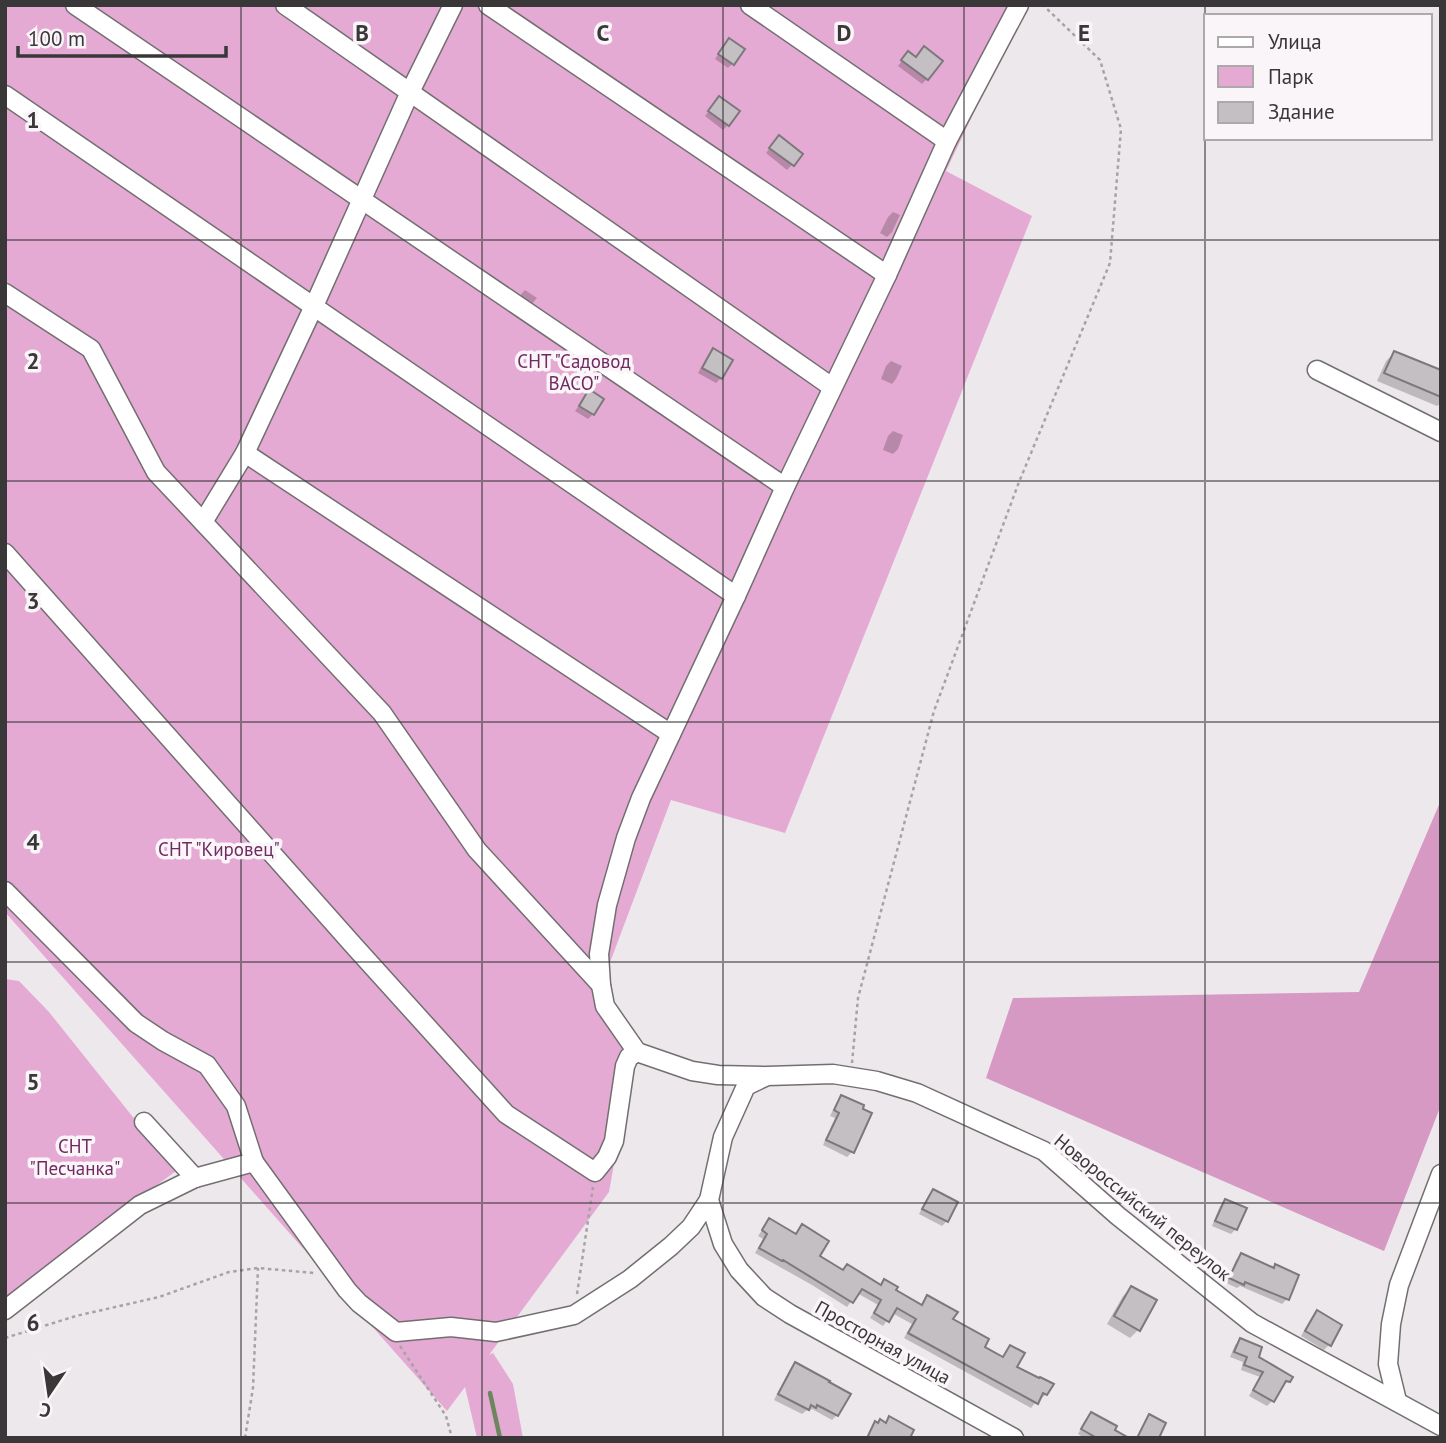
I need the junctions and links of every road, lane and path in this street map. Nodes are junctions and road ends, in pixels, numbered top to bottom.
1 (75, 5) edge
2 (285, 5) edge
3 (453, 5) edge
4 (488, 5) edge
5 (750, 5) edge
6 (1019, 5) edge
7 (1043, 5) edge
8 (410, 92) junction
9 (5, 94) edge
10 (947, 141) junction
11 (362, 200) junction
12 (887, 275) junction
13 (5, 293) edge
14 (314, 306) junction
15 (1317, 370) dead end
16 (832, 387) junction
17 (1441, 432) edge
18 (245, 453) junction
19 (785, 487) junction
20 (203, 522) junction
21 (5, 553) edge
22 (736, 596) junction
23 (671, 734) junction
24 (5, 891) edge
25 (601, 985) junction
26 (637, 1052) junction
27 (767, 1076) junction
28 (851, 1077) junction
29 (144, 1122) dead end
30 (254, 1162) junction
31 (595, 1172) junction
32 (1441, 1174) edge
33 (195, 1178) junction
34 (709, 1200) junction
35 (258, 1268) junction
36 (316, 1273) dead end
37 (5, 1310) edge
38 (574, 1315) junction
39 (382, 1321) junction
40 (5, 1338) edge
41 (1397, 1401) junction
42 (1441, 1426) edge
43 (245, 1438) edge
44 (452, 1438) edge
45 (1014, 1438) edge

1 - 11 street
2 - 8 street
3 - 8 street
4 - 12 street
5 - 10 street
6 - 10 street
7 - 28 path
8 - 11 street
8 - 16 street
9 - 14 street
10 - 12 street
11 - 14 street
11 - 19 street
12 - 16 street
13 - 20 street
14 - 18 street
14 - 22 street
15 - 17 street
16 - 19 street
18 - 20 street
18 - 23 street
19 - 22 street
20 - 25 street
21 - 31 street
22 - 23 street
23 - 25 street
24 - 30 street
25 - 26 street
26 - 27 street, Новороссийский переулок
26 - 31 street
27 - 28 street, Новороссийский переулок
27 - 34 street
28 - 41 street, Новороссийский переулок
29 - 33 street
30 - 33 street
30 - 39 street
31 - 38 path
32 - 41 street
33 - 37 street
34 - 38 street
34 - 45 street, Просторная улица
35 - 36 path
35 - 40 path
35 - 43 path
38 - 39 street
39 - 44 path
41 - 42 street, Новороссийский переулок

